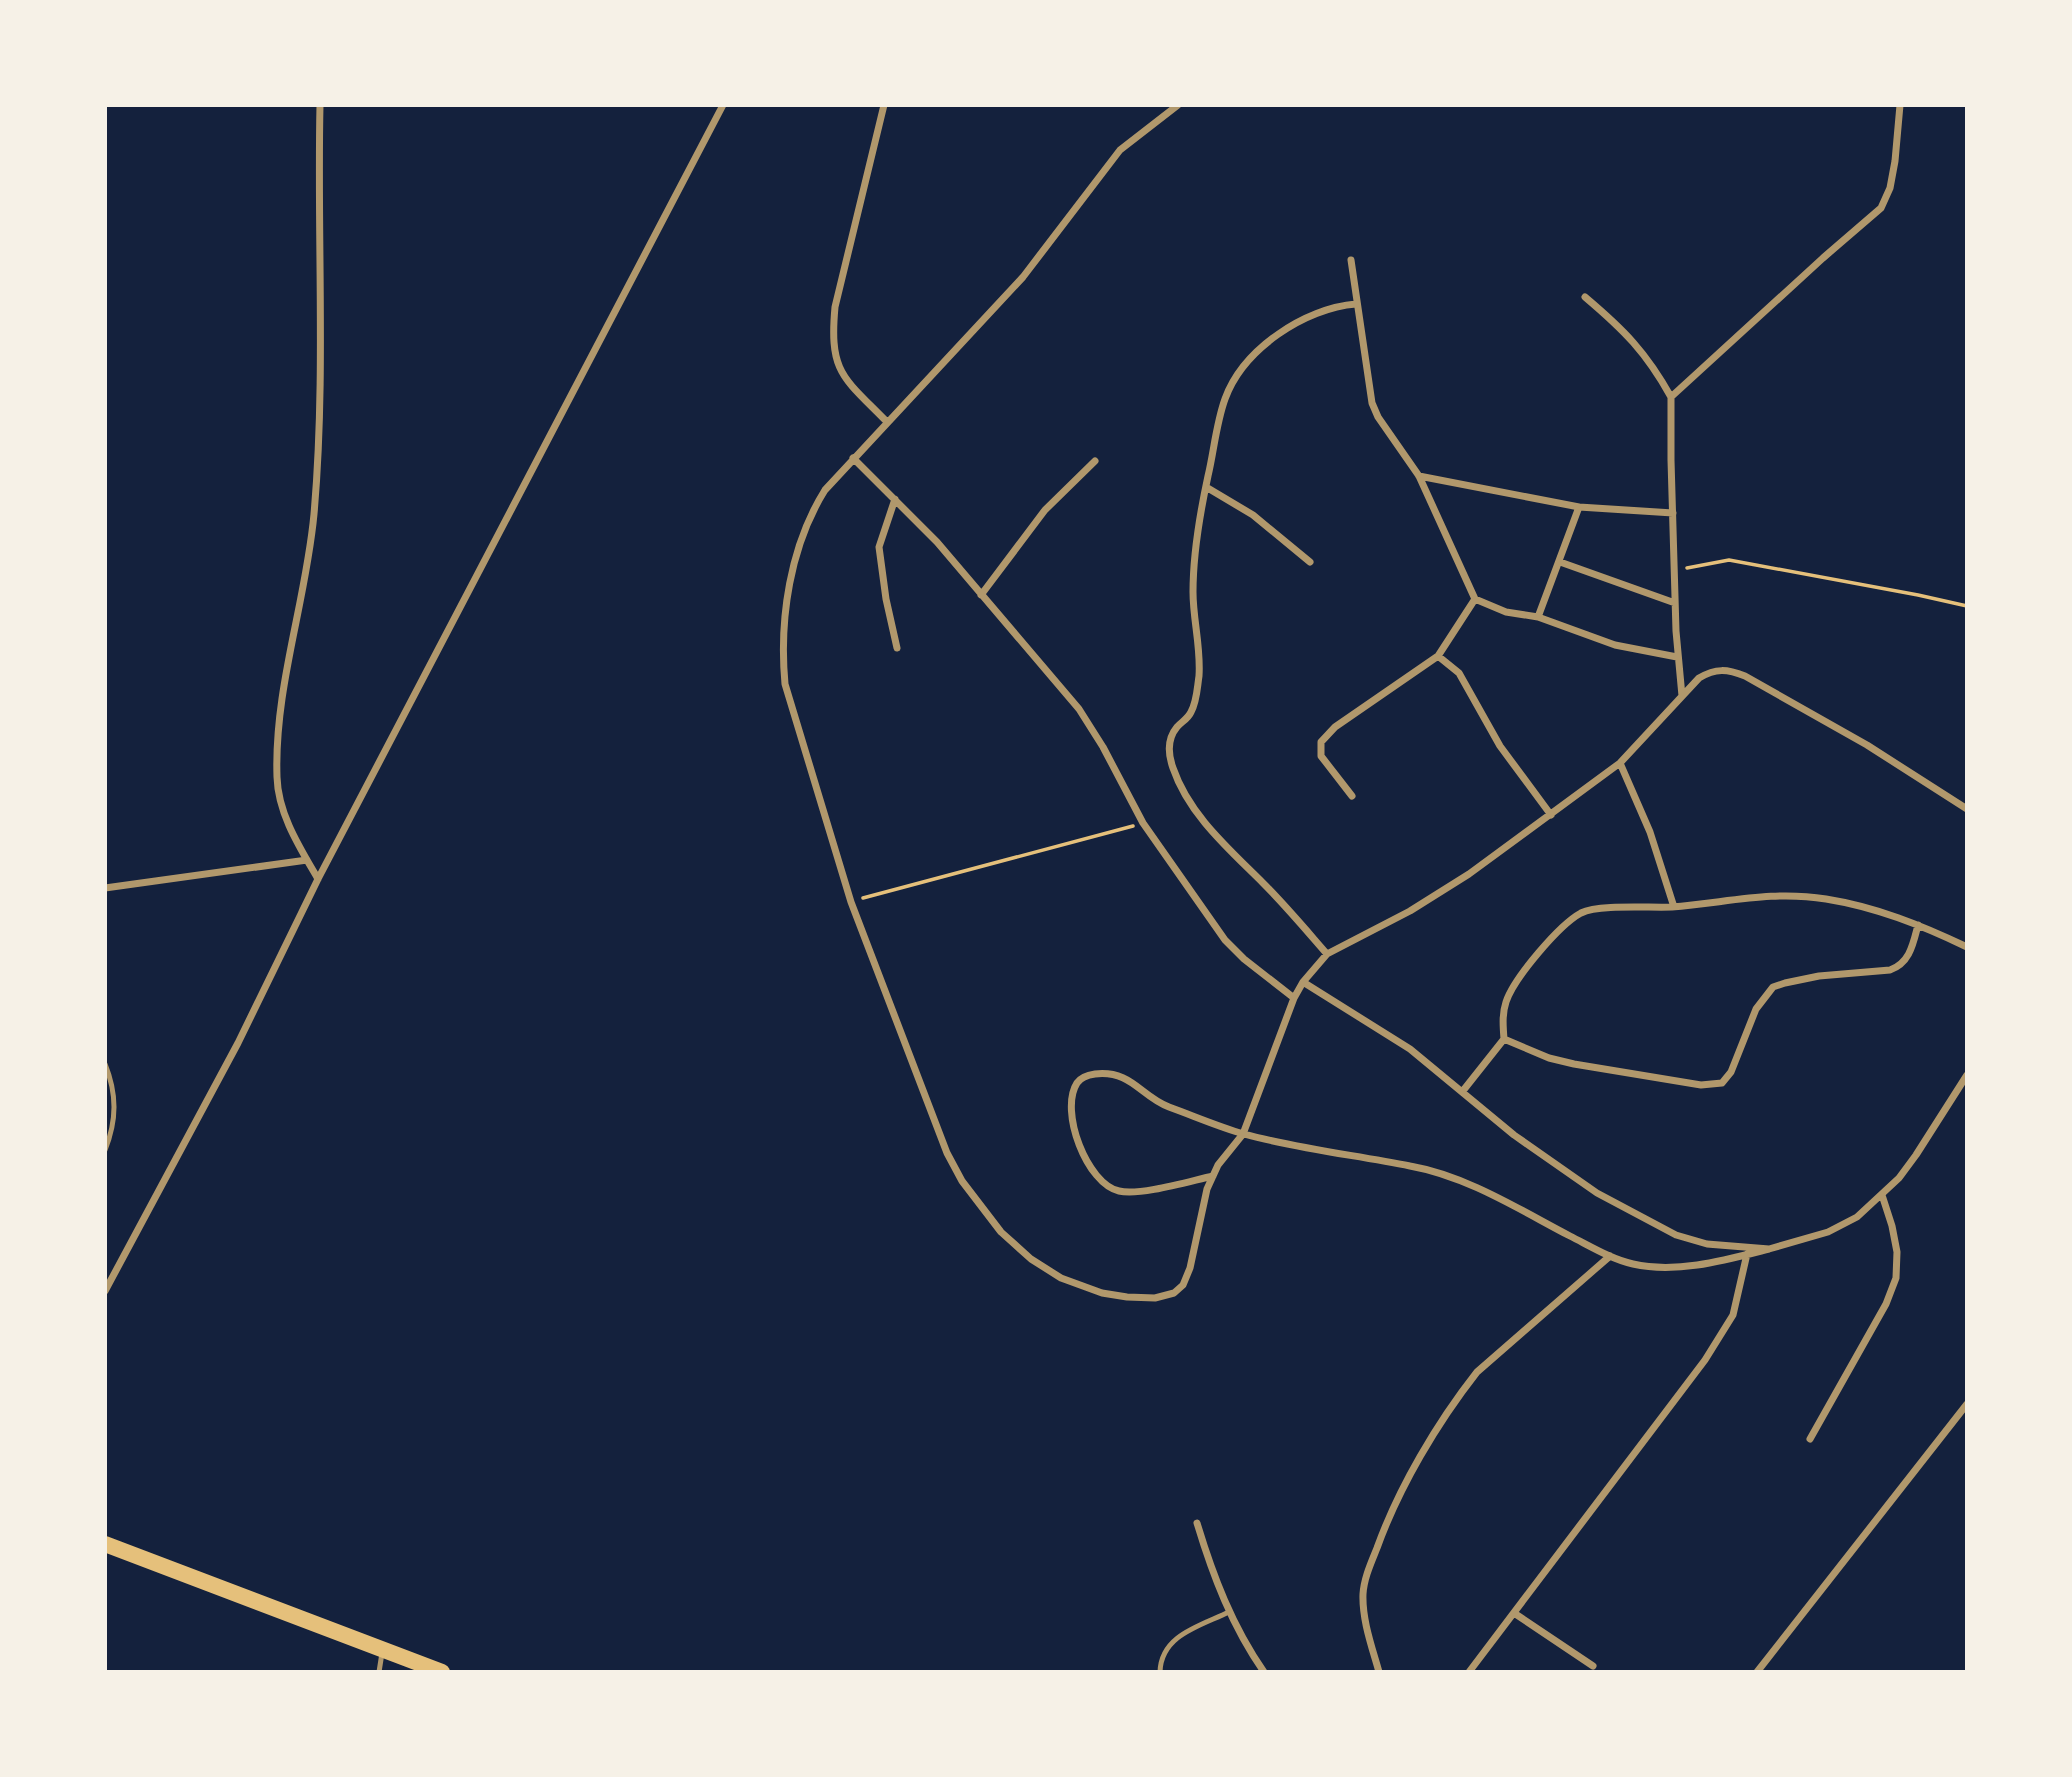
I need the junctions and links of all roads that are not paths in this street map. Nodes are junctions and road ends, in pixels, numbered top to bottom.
1 (320, 105) edge
2 (723, 105) edge
3 (884, 105) edge
4 (1178, 105) edge
5 (1900, 105) edge
6 (1351, 260) dead end
7 (1585, 297) dead end
8 (1356, 304) junction
9 (1671, 397) junction
10 (887, 422) junction
11 (853, 458) junction
12 (1095, 461) dead end
13 (1419, 476) junction
14 (1206, 487) junction
15 (895, 499) junction
16 (1579, 507) junction
17 (1673, 513) junction
18 (1310, 562) dead end
19 (1560, 562) junction
20 (981, 596) junction
21 (1475, 600) junction
22 (1675, 603) junction
23 (1538, 617) junction
24 (897, 648) dead end
25 (1438, 656) junction
26 (1677, 657) junction
27 (1682, 696) junction
28 (1620, 763) junction
29 (1352, 796) dead end
30 (1967, 809) edge
31 (1550, 815) junction
32 (307, 860) junction
33 (318, 879) junction
34 (105, 888) edge
35 (1674, 907) junction
36 (1918, 925) junction
37 (1967, 947) edge
38 (1327, 954) junction
39 (1303, 982) junction
40 (1294, 998) junction
41 (1504, 1039) junction
42 (105, 1064) edge
43 (1967, 1075) edge
44 (1461, 1092) junction
45 (1243, 1134) junction
46 (105, 1150) edge
47 (1213, 1176) junction
48 (1882, 1195) junction
49 (1769, 1249) junction
50 (1747, 1254) junction
51 (1610, 1256) junction
52 (105, 1291) edge
53 (1967, 1404) edge
54 (1810, 1439) dead end
55 (1197, 1523) dead end
56 (105, 1544) edge
57 (1229, 1612) junction
58 (1514, 1613) junction
59 (383, 1649) junction
60 (1593, 1666) dead end
61 (379, 1672) edge
62 (442, 1672) edge
63 (1160, 1672) edge
64 (1264, 1672) edge
65 (1379, 1672) edge
66 (1469, 1672) edge
67 (1756, 1672) edge

1 - 32 street
2 - 33 street
3 - 10 street
4 - 10 street
5 - 9 street
6 - 8 street
7 - 9 street
8 - 13 street
8 - 14 street
9 - 17 street
10 - 11 street
11 - 15 street
11 - 47 street
12 - 20 street
13 - 16 street
13 - 21 street
14 - 18 street
14 - 38 street
15 - 20 street
15 - 24 street
16 - 17 street
16 - 19 street
17 - 22 street
19 - 22 street
19 - 23 street
20 - 40 street
21 - 23 street
21 - 25 street
22 - 26 street
23 - 26 street
25 - 29 street
25 - 31 street
26 - 27 street
27 - 28 street
27 - 30 street
28 - 31 street
28 - 35 street
31 - 38 street
32 - 33 street
32 - 34 street
33 - 52 street
35 - 36 street
35 - 41 street
36 - 37 street
36 - 41 street
38 - 39 street
39 - 40 street
39 - 44 street
40 - 45 street
41 - 44 street
42 - 46 lane
43 - 48 street
44 - 49 street
45 - 47 street
45 - 47 street
45 - 51 street
48 - 49 street
48 - 54 street
49 - 50 street
50 - 51 street
50 - 58 street
51 - 65 street
53 - 67 street
55 - 57 street
56 - 59 main road
57 - 63 lane
57 - 64 street
58 - 60 street
58 - 66 street
59 - 61 lane
59 - 62 main road

